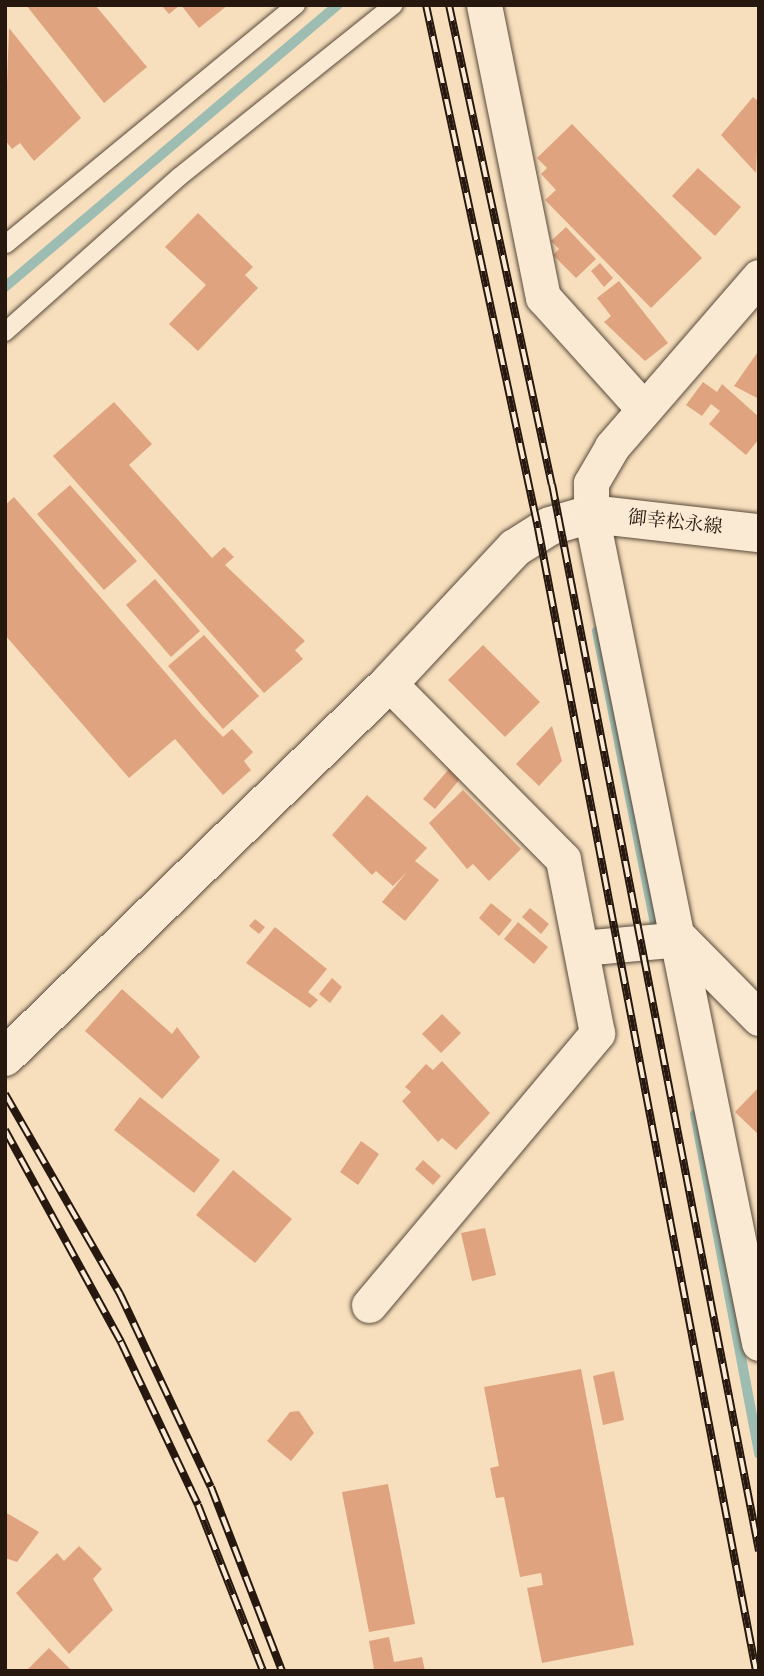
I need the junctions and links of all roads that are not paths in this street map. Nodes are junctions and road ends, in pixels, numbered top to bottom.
1 (296, 5) edge
2 (394, 5) edge
3 (484, 5) edge
4 (6, 244) edge
5 (759, 277) edge
6 (5, 332) edge
7 (644, 410) junction
8 (591, 514) junction
9 (759, 533) edge
10 (389, 683) junction
11 (665, 938) junction
12 (581, 948) junction
13 (758, 1017) edge
14 (5, 1057) edge
15 (369, 1305) dead end
16 (759, 1343) edge

1 - 4 lane
2 - 6 lane
3 - 7 street
5 - 7 street
7 - 8 street
8 - 9 street, 御幸松永線
8 - 10 street
8 - 11 street
10 - 12 street
10 - 14 street
11 - 12 street
11 - 13 street
11 - 16 street
12 - 15 street

